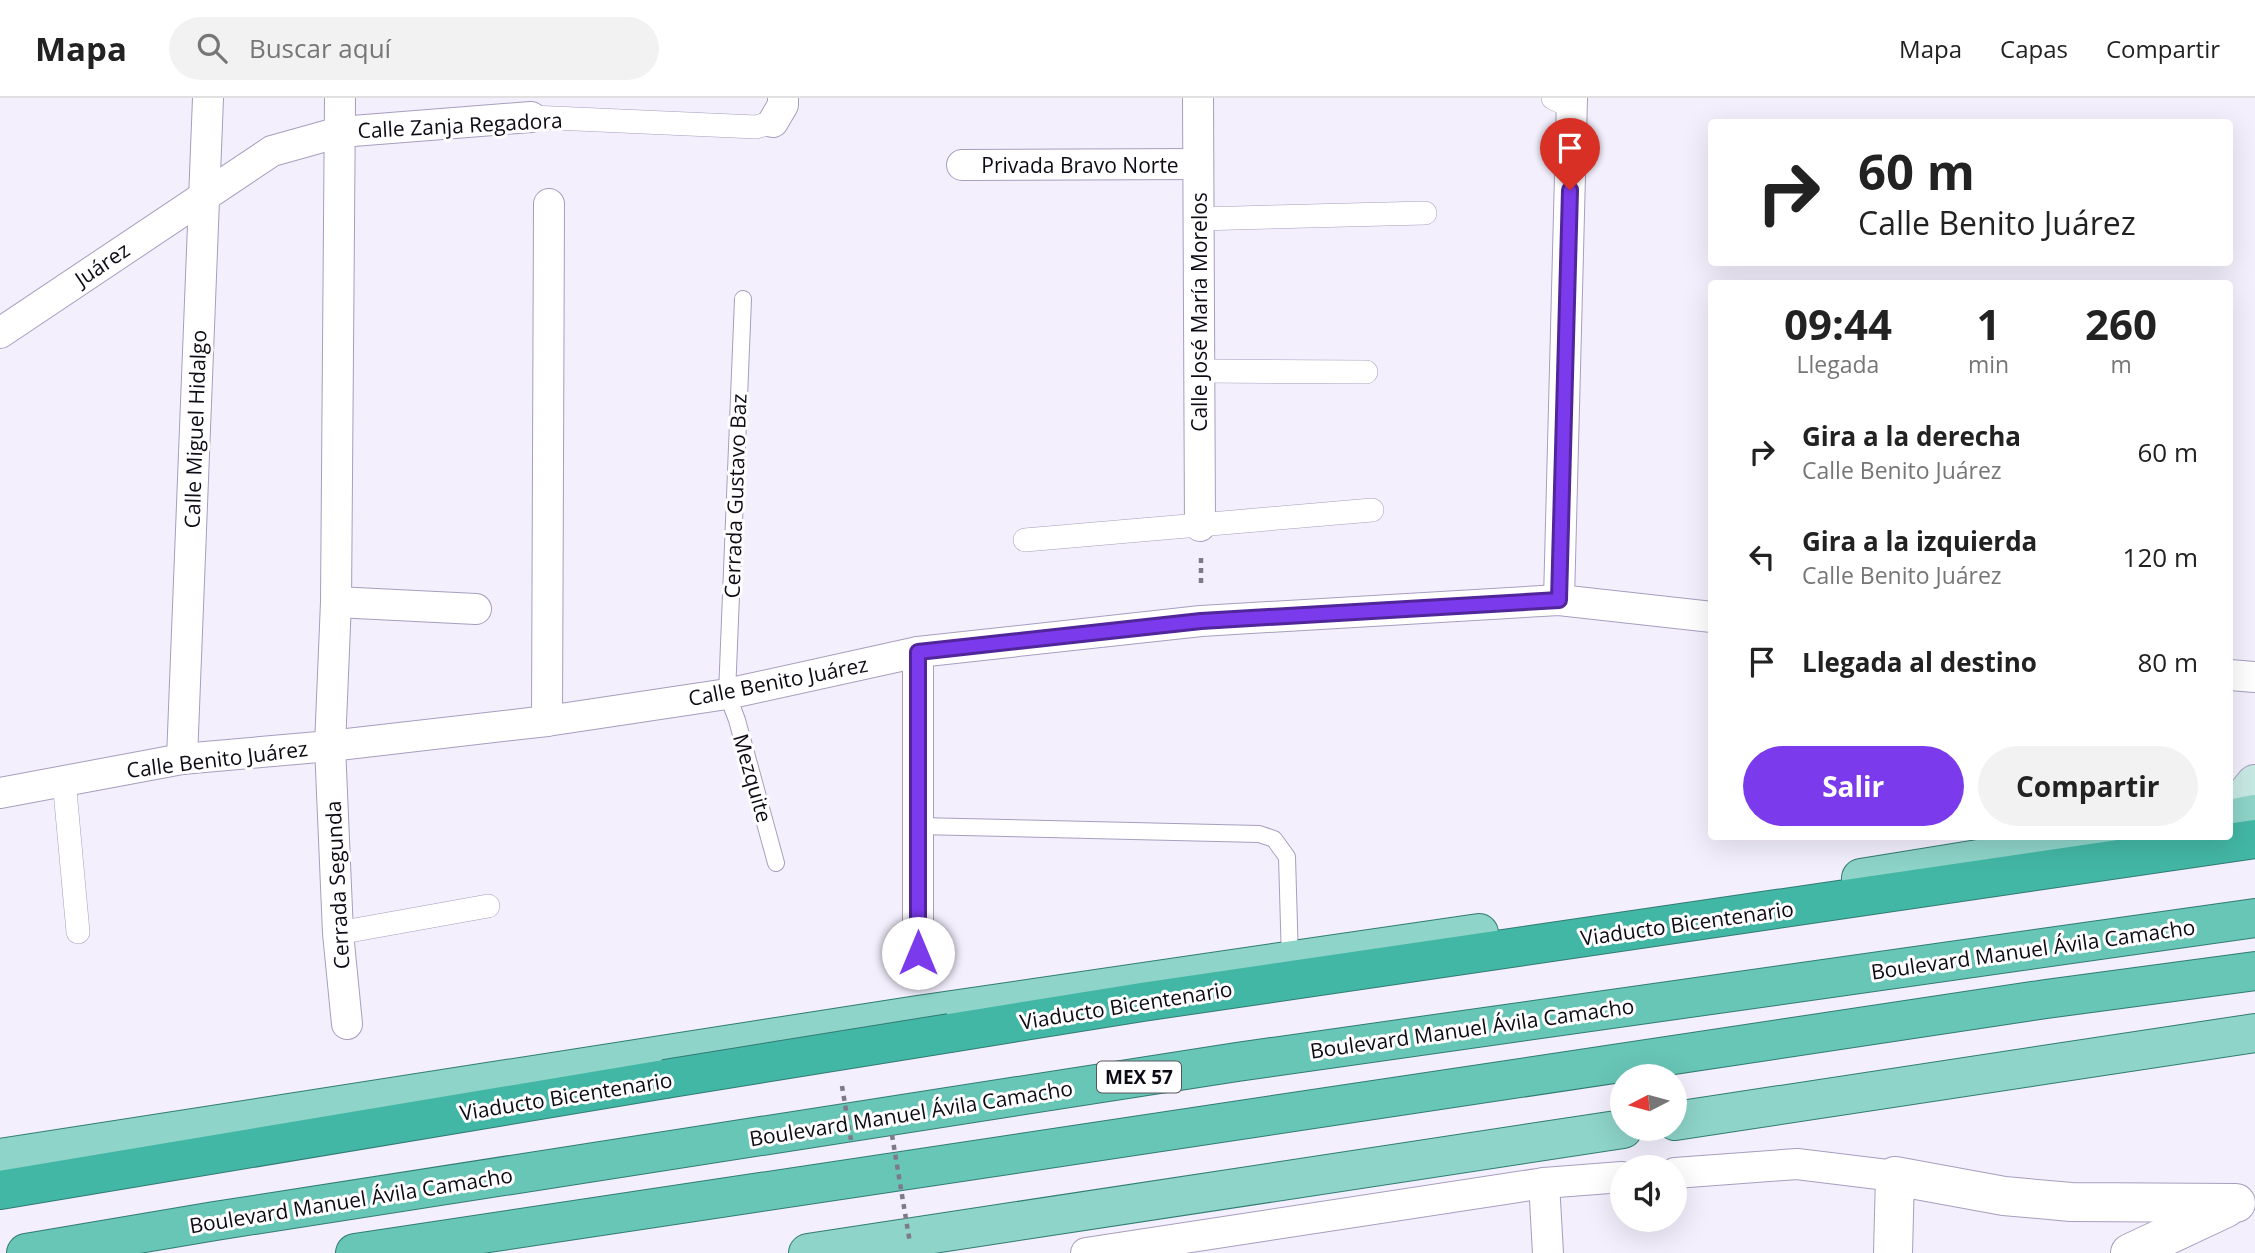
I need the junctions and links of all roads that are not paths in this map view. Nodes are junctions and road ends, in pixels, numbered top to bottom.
1 (208, 98) edge
2 (340, 98) edge
3 (1198, 98) edge
4 (1566, 101) edge
5 (778, 110) edge
6 (531, 117) joint
7 (340, 132) junction
8 (1198, 164) junction
9 (962, 165) dead end
10 (205, 195) junction
11 (549, 204) dead end
12 (1425, 213) dead end
13 (1199, 219) junction
14 (743, 299) dead end
15 (0, 333) edge
16 (1199, 371) junction
17 (1366, 372) dead end
18 (1372, 510) dead end
19 (1200, 526) junction
20 (1026, 540) dead end
21 (1559, 600) junction
22 (336, 602) junction
23 (476, 609) dead end
24 (1708, 617) edge
25 (918, 652) junction
26 (2233, 675) edge
27 (2255, 677) edge
28 (727, 694) junction
29 (547, 721) junction
30 (330, 746) junction
31 (182, 759) junction
32 (64, 780) junction
33 (2255, 785) edge
34 (0, 793) edge
35 (2233, 813) edge
36 (2255, 814) edge
37 (2233, 817) edge
38 (918, 826) junction
39 (2255, 839) edge
40 (2096, 840) edge
41 (776, 863) dead end
42 (488, 906) dead end
43 (2255, 918) edge
44 (78, 932) dead end
45 (338, 933) junction
46 (918, 953) dead end
47 (1290, 960) junction
48 (2255, 971) edge
49 (347, 1024) dead end
50 (2255, 1033) edge
51 (1687, 1119) edge
52 (1610, 1131) edge
53 (0, 1158) edge
54 (1687, 1172) edge
55 (1895, 1176) junction
56 (1610, 1178) edge
57 (1544, 1183) junction
58 (0, 1190) edge
59 (2246, 1202) edge
60 (26, 1253) edge
61 (355, 1253) edge
62 (808, 1253) edge
63 (1086, 1253) edge
64 (1548, 1253) edge
65 (1893, 1253) edge
66 (2130, 1253) edge

1 - 10 street, Calle Miguel Hidalgo
2 - 7 street, Cerrada Segunda
3 - 8 street, Calle José María Morelos
4 - 21 street
5 - 6 street, Calle Zanja Regadora
6 - 7 street, Calle Zanja Regadora
7 - 10 street, Calle Zanja Regadora
7 - 22 street, Cerrada Segunda
8 - 9 street, Privada Bravo Norte
8 - 13 street, Calle José María Morelos
10 - 15 street, Juárez
10 - 31 street, Calle Miguel Hidalgo
11 - 29 street
12 - 13 street
13 - 16 street, Calle José María Morelos
14 - 28 lane, Cerrada Gustavo Baz
16 - 17 street
16 - 19 street, Calle José María Morelos
18 - 19 street
19 - 20 street
21 - 24 street, Calle Benito Juárez
21 - 25 street, Calle Benito Juárez
22 - 23 street
22 - 30 street, Cerrada Segunda
25 - 28 street, Calle Benito Juárez
25 - 38 street
26 - 27 street
28 - 29 street, Calle Benito Juárez
28 - 41 lane, Mezquite
29 - 30 street, Calle Benito Juárez
30 - 31 street, Calle Benito Juárez
30 - 45 street, Cerrada Segunda
31 - 32 street, Calle Benito Juárez
32 - 34 street, Calle Benito Juárez
32 - 44 street
33 - 35 main road
36 - 37 main road
38 - 46 street
38 - 47 lane
39 - 58 highway, Viaducto Bicentenario, bridge
40 - 47 main road
42 - 45 street
43 - 60 highway, Boulevard Manuel Ávila Camacho / MEX 57
45 - 49 street, Cerrada Segunda
47 - 53 main road
48 - 61 highway
50 - 51 main road
52 - 62 main road
54 - 55 street
55 - 59 street
55 - 65 street
56 - 57 street
57 - 63 street
57 - 64 street
59 - 66 street

